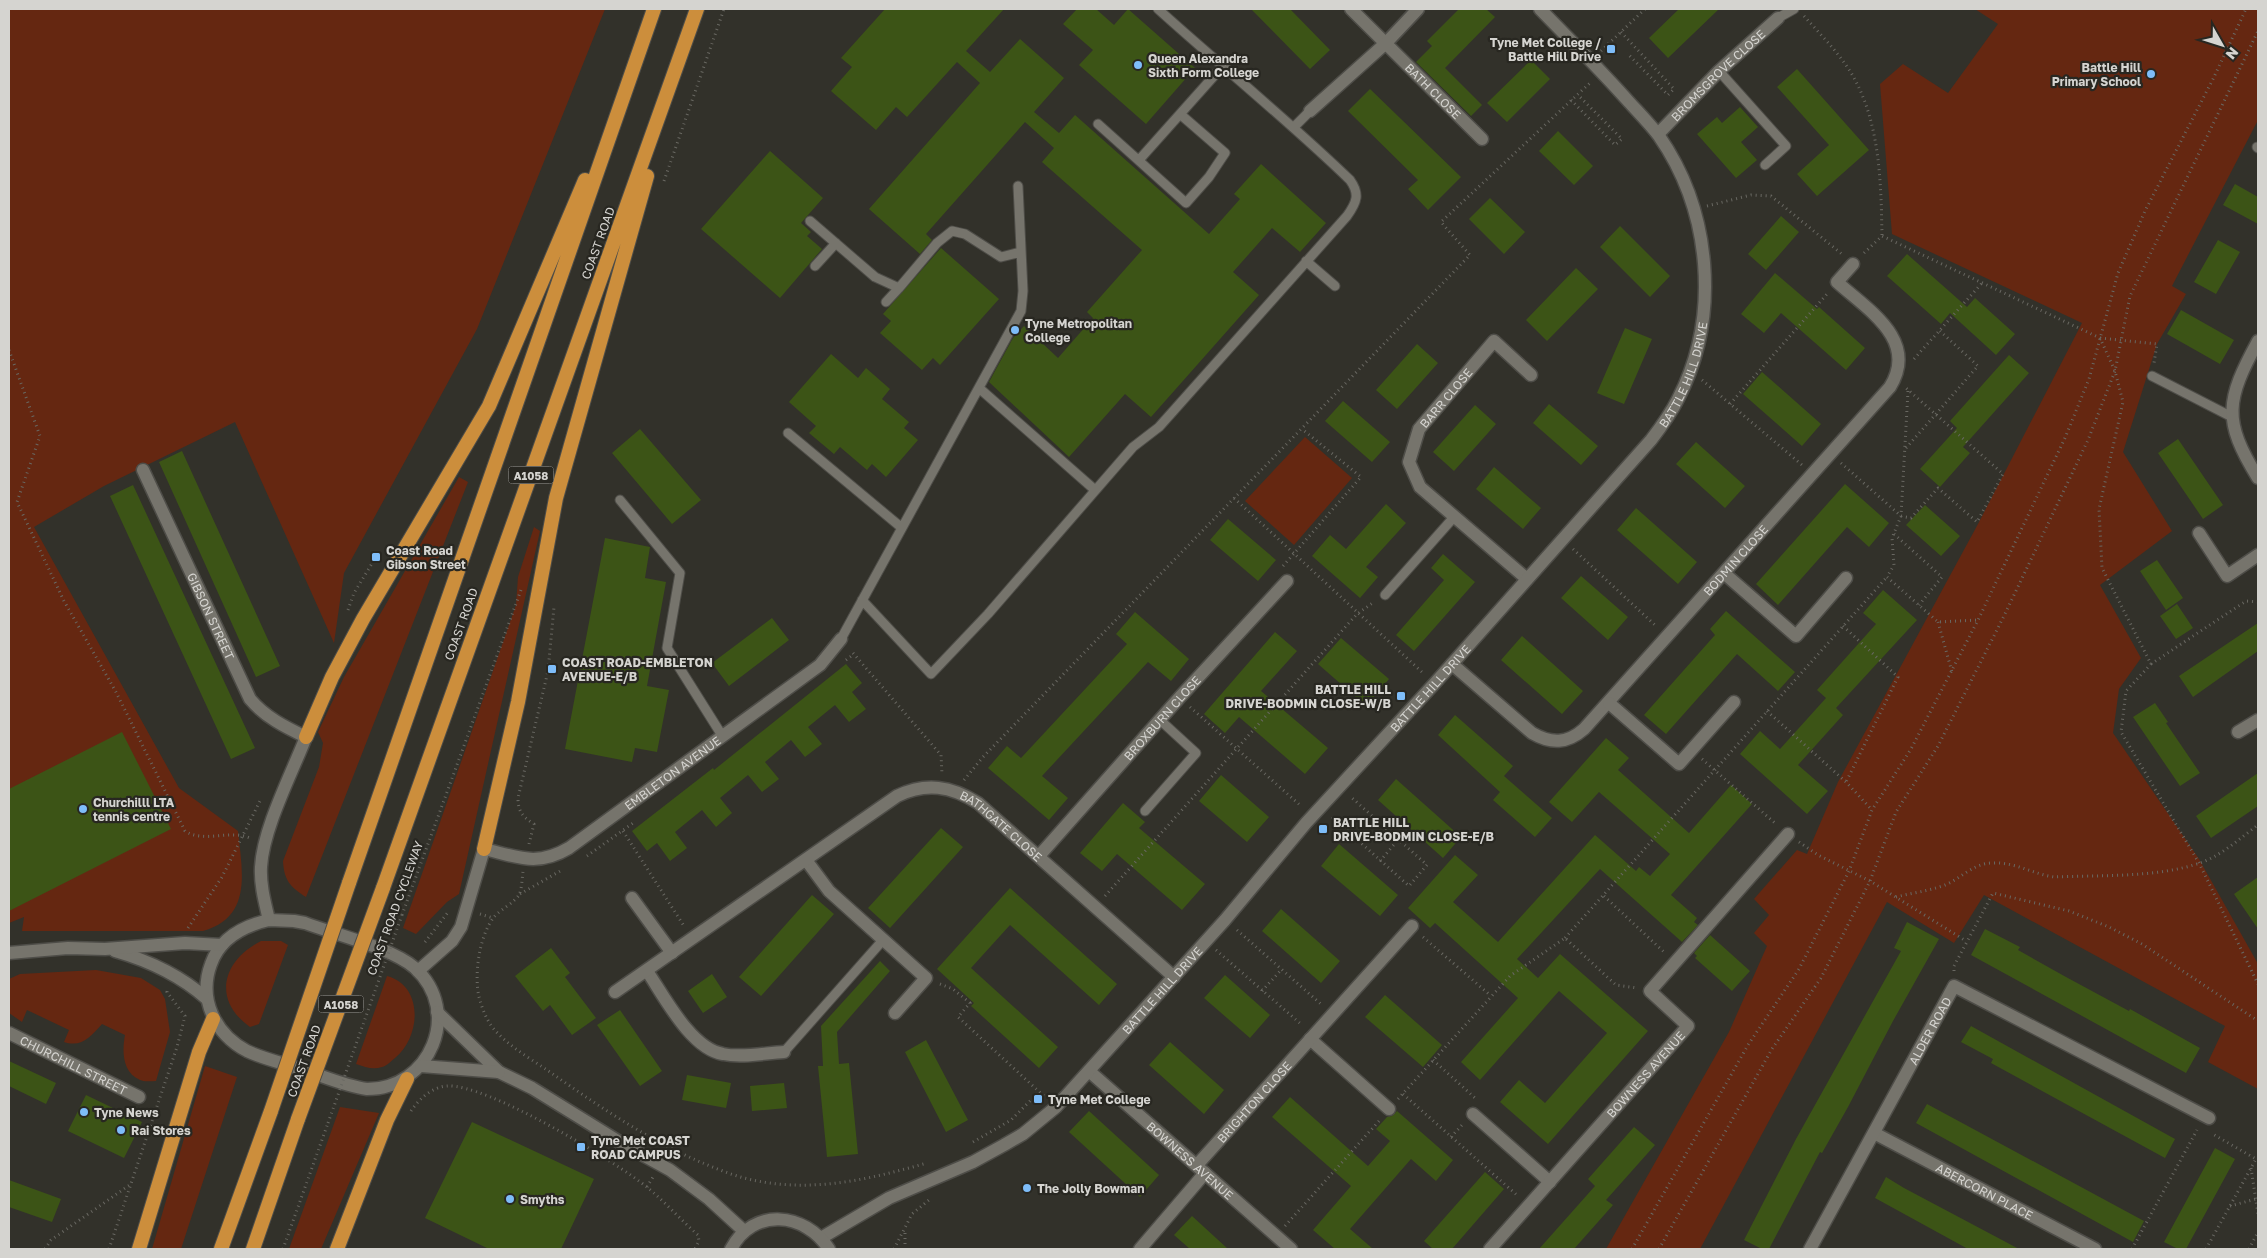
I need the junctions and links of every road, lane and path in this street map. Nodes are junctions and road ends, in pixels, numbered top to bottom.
1 (654, 9) edge
2 (697, 9) edge
3 (1158, 9) edge
4 (1351, 9) edge
5 (1418, 9) edge
6 (1540, 9) edge
7 (1645, 9) edge
8 (1794, 9) edge
9 (1798, 9) edge
10 (2246, 9) edge
11 (1778, 18) joint
12 (2258, 31) edge
13 (1621, 32) junction
14 (1386, 42) junction
15 (1627, 53) dead end
16 (1592, 60) junction
17 (678, 62) junction
18 (634, 66) junction
19 (1222, 67) junction
20 (1719, 71) junction
21 (1602, 72) junction
22 (1580, 96) dead end
23 (1570, 100) junction
24 (1310, 111) joint
25 (1180, 114) junction
26 (1098, 124) dead end
27 (1294, 127) junction
28 (1658, 134) junction
29 (1482, 139) dead end
30 (1139, 160) junction
31 (1765, 165) dead end
32 (1018, 186) dead end
33 (1695, 209) junction
34 (810, 220) dead end
35 (1882, 236) junction
36 (836, 243) junction
37 (1021, 252) junction
38 (1306, 261) junction
39 (1853, 264) junction
40 (815, 266) dead end
41 (1837, 282) junction
42 (1982, 283) junction
43 (1335, 286) dead end
44 (899, 288) junction
45 (886, 302) dead end
46 (1940, 331) junction
47 (2100, 338) junction
48 (2120, 341) junction
49 (2258, 341) edge
50 (9, 350) edge
51 (1900, 364) junction
52 (1690, 370) junction
53 (2114, 371) junction
54 (1531, 375) dead end
55 (2152, 376) joint
56 (1895, 379) junction
57 (979, 388) junction
58 (1908, 390) junction
59 (1730, 404) junction
60 (1935, 414) junction
61 (2232, 417) junction
62 (1302, 429) junction
63 (788, 433) dead end
64 (1906, 448) junction
65 (1832, 454) junction
66 (143, 470) dead end
67 (1814, 474) junction
68 (2258, 478) edge
69 (1095, 490) junction
70 (1234, 498) junction
71 (620, 500) dead end
72 (1902, 516) junction
73 (1454, 517) junction
74 (902, 528) junction
75 (2199, 533) dead end
76 (1894, 534) junction
77 (1563, 540) junction
78 (1294, 555) junction
79 (2258, 555) edge
80 (1725, 574) junction
81 (1887, 577) junction
82 (1846, 578) dead end
83 (1527, 579) junction
84 (1287, 581) joint
85 (1385, 594) joint
86 (862, 600) junction
87 (515, 601) dead end
88 (2258, 602) edge
89 (554, 603) dead end
90 (1919, 605) junction
91 (1357, 614) junction
92 (1978, 620) junction
93 (1938, 622) junction
94 (1843, 626) junction
95 (1668, 638) junction
96 (840, 639) junction
97 (1452, 664) junction
98 (2151, 664) junction
99 (1952, 673) junction
100 (1435, 683) junction
101 (1180, 697) junction
102 (1734, 702) dead end
103 (1609, 703) junction
104 (1767, 711) junction
105 (1160, 720) junction
106 (2258, 720) edge
107 (2238, 732) dead end
108 (306, 737) junction
109 (723, 737) junction
110 (1236, 748) junction
111 (1691, 750) junction
112 (1714, 770) junction
113 (1846, 782) junction
114 (1340, 786) junction
115 (949, 789) junction
116 (1872, 810) junction
117 (1145, 811) dead end
118 (1317, 812) junction
119 (2258, 825) edge
120 (1788, 834) junction
121 (1398, 840) junction
122 (484, 850) junction
123 (1039, 856) junction
124 (526, 858) junction
125 (581, 860) dead end
126 (806, 860) junction
127 (1380, 861) junction
128 (2199, 863) junction
129 (565, 869) dead end
130 (1849, 871) junction
131 (1870, 881) junction
132 (520, 894) junction
133 (1604, 896) junction
134 (1896, 897) junction
135 (632, 898) dead end
136 (1096, 907) junction
137 (269, 920) junction
138 (1225, 920) junction
139 (1412, 926) joint
140 (186, 933) dead end
141 (1565, 938) junction
142 (693, 939) junction
143 (883, 940) junction
144 (1966, 940) junction
145 (1206, 941) junction
146 (222, 945) junction
147 (105, 949) junction
148 (9, 953) edge
149 (672, 953) junction
150 (1675, 962) junction
151 (1281, 970) junction
152 (418, 971) junction
153 (647, 971) junction
154 (1174, 977) junction
155 (926, 978) junction
156 (2258, 984) edge
157 (1954, 986) junction
158 (1262, 991) junction
159 (1650, 991) junction
160 (615, 992) dead end
161 (1490, 995) junction
162 (207, 999) junction
163 (1323, 1006) dead end
164 (437, 1012) junction
165 (895, 1013) dead end
166 (213, 1019) junction
167 (2258, 1021) edge
168 (9, 1032) edge
169 (1308, 1034) junction
170 (178, 1047) dead end
171 (784, 1052) joint
172 (421, 1066) junction
173 (1089, 1071) junction
174 (499, 1072) junction
175 (407, 1079) junction
176 (1039, 1092) junction
177 (1403, 1094) junction
178 (140, 1096) dead end
179 (1056, 1107) junction
180 (1389, 1109) junction
181 (1473, 1114) dead end
182 (407, 1116) dead end
183 (2204, 1120) junction
184 (1874, 1133) junction
185 (966, 1146) dead end
186 (931, 1162) dead end
187 (2251, 1167) junction
188 (1201, 1169) junction
189 (1550, 1182) junction
190 (132, 1183) junction
191 (2257, 1190) edge
192 (936, 1196) dead end
193 (2256, 1199) junction
194 (1529, 1206) junction
195 (2230, 1206) junction
196 (2258, 1214) edge
197 (906, 1226) junction
198 (744, 1231) junction
199 (2258, 1232) edge
200 (1276, 1236) junction
201 (821, 1238) junction
202 (45, 1249) edge
203 (109, 1249) edge
204 (139, 1249) edge
205 (221, 1249) edge
206 (253, 1249) edge
207 (283, 1249) edge
208 (337, 1249) edge
209 (695, 1249) edge
210 (731, 1249) edge
211 (829, 1249) edge
212 (894, 1249) edge
213 (905, 1249) edge
214 (1140, 1249) edge
215 (1291, 1249) edge
216 (1490, 1249) edge
217 (1632, 1249) edge
218 (1659, 1249) edge
219 (1810, 1249) edge
220 (2095, 1249) edge
221 (2132, 1249) edge
222 (2206, 1249) edge
223 (2249, 1249) edge

1 - 18 highway, COAST ROAD / A1058
2 - 17 highway, COAST ROAD / A1058
3 - 19 lane
4 - 14 street, BATH CLOSE
5 - 14 street
6 - 16 street, BATTLE HILL DRIVE
7 - 13 path
8 - 11 lane
9 - 35 path
10 - 47 path
11 - 20 street, BROMSGROVE CLOSE
12 - 48 path
13 - 15 path
13 - 16 path
14 - 24 street
14 - 29 street, BATH CLOSE
16 - 21 street, BATTLE HILL DRIVE
17 - 122 highway
17 - 206 highway, COAST ROAD / A1058, bridge
18 - 108 highway
18 - 205 highway, COAST ROAD / A1058, bridge
19 - 25 lane
19 - 27 lane
20 - 28 street, BROMSGROVE CLOSE
20 - 31 lane
21 - 23 path
21 - 28 street, BATTLE HILL DRIVE
22 - 23 path
23 - 62 path
24 - 27 lane
25 - 30 lane
25 - 30 lane
26 - 30 lane
27 - 38 lane
28 - 33 street, BATTLE HILL DRIVE
32 - 37 lane
33 - 39 path
33 - 52 street, BATTLE HILL DRIVE
34 - 36 lane
35 - 39 path
35 - 42 path
36 - 40 lane
36 - 44 lane
37 - 44 lane
37 - 57 lane
38 - 43 lane
38 - 69 lane
39 - 41 street
41 - 51 street
41 - 59 path
42 - 46 path
42 - 47 path
44 - 45 lane
46 - 51 path
46 - 60 path
47 - 48 path
47 - 53 path
47 - 92 path
48 - 53 path
48 - 55 path
49 - 61 street
50 - 140 path
51 - 56 street, BODMIN CLOSE
52 - 59 path
52 - 77 street, BATTLE HILL DRIVE
53 - 98 path
53 - 131 path
54 - 73 street, BARR CLOSE
55 - 61 lane
56 - 58 path
56 - 65 street, BODMIN CLOSE
57 - 69 lane
57 - 74 lane
58 - 60 path
58 - 64 path
59 - 67 path
60 - 64 path
60 - 72 path
61 - 68 street
62 - 70 path
62 - 78 path
63 - 74 lane
64 - 72 path
65 - 67 street, BODMIN CLOSE
65 - 72 path
66 - 108 street, GIBSON STREET
67 - 80 street, BODMIN CLOSE
69 - 86 lane
70 - 78 path
70 - 115 path
71 - 109 lane
72 - 76 path
73 - 83 street, BARR CLOSE
73 - 85 lane
74 - 86 lane
75 - 79 street
76 - 81 path
76 - 90 path
77 - 83 street, BATTLE HILL DRIVE
77 - 95 path
78 - 84 path
78 - 91 path
80 - 82 street
80 - 95 street, BODMIN CLOSE
81 - 90 path
81 - 94 path
83 - 97 street, BATTLE HILL DRIVE
84 - 101 street, BROXBURN CLOSE
85 - 91 path
86 - 96 lane
87 - 207 path, COAST ROAD CYCLEWAY, bridge
88 - 98 path
89 - 124 path
90 - 93 path
91 - 100 path
91 - 110 path
92 - 93 path
92 - 99 path
93 - 99 path
94 - 104 path
94 - 113 path
95 - 103 street, BODMIN CLOSE
96 - 109 street, EMBLETON AVENUE
96 - 115 path
97 - 100 street, BATTLE HILL DRIVE
97 - 103 street, BODMIN CLOSE
98 - 128 path
99 - 116 path
100 - 114 street, BATTLE HILL DRIVE
101 - 105 street, BROXBURN CLOSE
101 - 110 path
102 - 111 street
103 - 111 street
104 - 112 path
104 - 113 path
105 - 117 lane
105 - 123 street, BROXBURN CLOSE
106 - 107 street
108 - 137 street
109 - 124 street, EMBLETON AVENUE
110 - 118 path
110 - 136 path
111 - 112 path
112 - 120 path
112 - 133 path
113 - 116 path
114 - 118 street, BATTLE HILL DRIVE
114 - 121 path
115 - 123 street, BATHGATE CLOSE
115 - 126 street, BATHGATE CLOSE
116 - 130 path
118 - 127 path
118 - 138 street, BATTLE HILL DRIVE
119 - 128 path
120 - 130 path
120 - 150 street
121 - 127 path
121 - 127 path
122 - 124 street, EMBLETON AVENUE
122 - 152 street
123 - 136 street, BATHGATE CLOSE
124 - 132 path
125 - 142 path
126 - 142 street, BATHGATE CLOSE
126 - 143 street
128 - 134 path
128 - 156 path
129 - 132 path
130 - 131 path
130 - 217 path
131 - 134 path
131 - 218 path
132 - 186 path
133 - 141 path
133 - 150 path
134 - 144 path
135 - 149 street
136 - 154 street, BATHGATE CLOSE
137 - 146 street
137 - 152 street
138 - 145 street, BATTLE HILL DRIVE
138 - 151 path
139 - 161 path
139 - 169 street, BRIGHTON CLOSE
141 - 159 path
141 - 161 path
142 - 149 street, BATHGATE CLOSE
143 - 155 street
143 - 171 lane
144 - 157 path
144 - 167 path
145 - 154 street, BATTLE HILL DRIVE
145 - 158 path
146 - 147 street
146 - 162 street
147 - 148 street
147 - 162 street
149 - 153 street, BATHGATE CLOSE
150 - 159 street
151 - 158 path
151 - 163 path
152 - 164 street
153 - 160 street, BATHGATE CLOSE
153 - 171 street
154 - 173 street, BATTLE HILL DRIVE
155 - 165 street
155 - 176 path
157 - 183 street, ALDER ROAD
157 - 184 street, ALDER ROAD
158 - 169 path
159 - 189 street, BOWNESS AVENUE
161 - 177 path
162 - 166 street
164 - 172 street
164 - 174 street
166 - 175 street
166 - 204 highway
168 - 178 street, CHURCHILL STREET
169 - 180 street
169 - 188 street, BRIGHTON CLOSE
170 - 190 path
172 - 174 street
172 - 175 street
173 - 179 street, BATTLE HILL DRIVE
173 - 188 street, BOWNESS AVENUE
174 - 198 street
175 - 208 highway
176 - 179 path
176 - 185 path
177 - 180 path
177 - 194 path
179 - 201 street, BATTLE HILL DRIVE
180 - 200 path
181 - 189 street
182 - 209 path
183 - 187 path
183 - 221 path
184 - 219 street, ALDER ROAD
184 - 220 street, ABERCORN PLACE
187 - 191 path
187 - 195 path
188 - 200 street, BOWNESS AVENUE
188 - 214 street, BRIGHTON CLOSE
189 - 194 street, BOWNESS AVENUE
190 - 202 path
190 - 203 path
191 - 193 path
192 - 197 path
193 - 195 path
193 - 196 path
194 - 216 street, BOWNESS AVENUE
195 - 222 path
197 - 212 path
197 - 213 path
198 - 201 street
198 - 210 street
199 - 223 path
200 - 215 street, BOWNESS AVENUE
201 - 211 street

